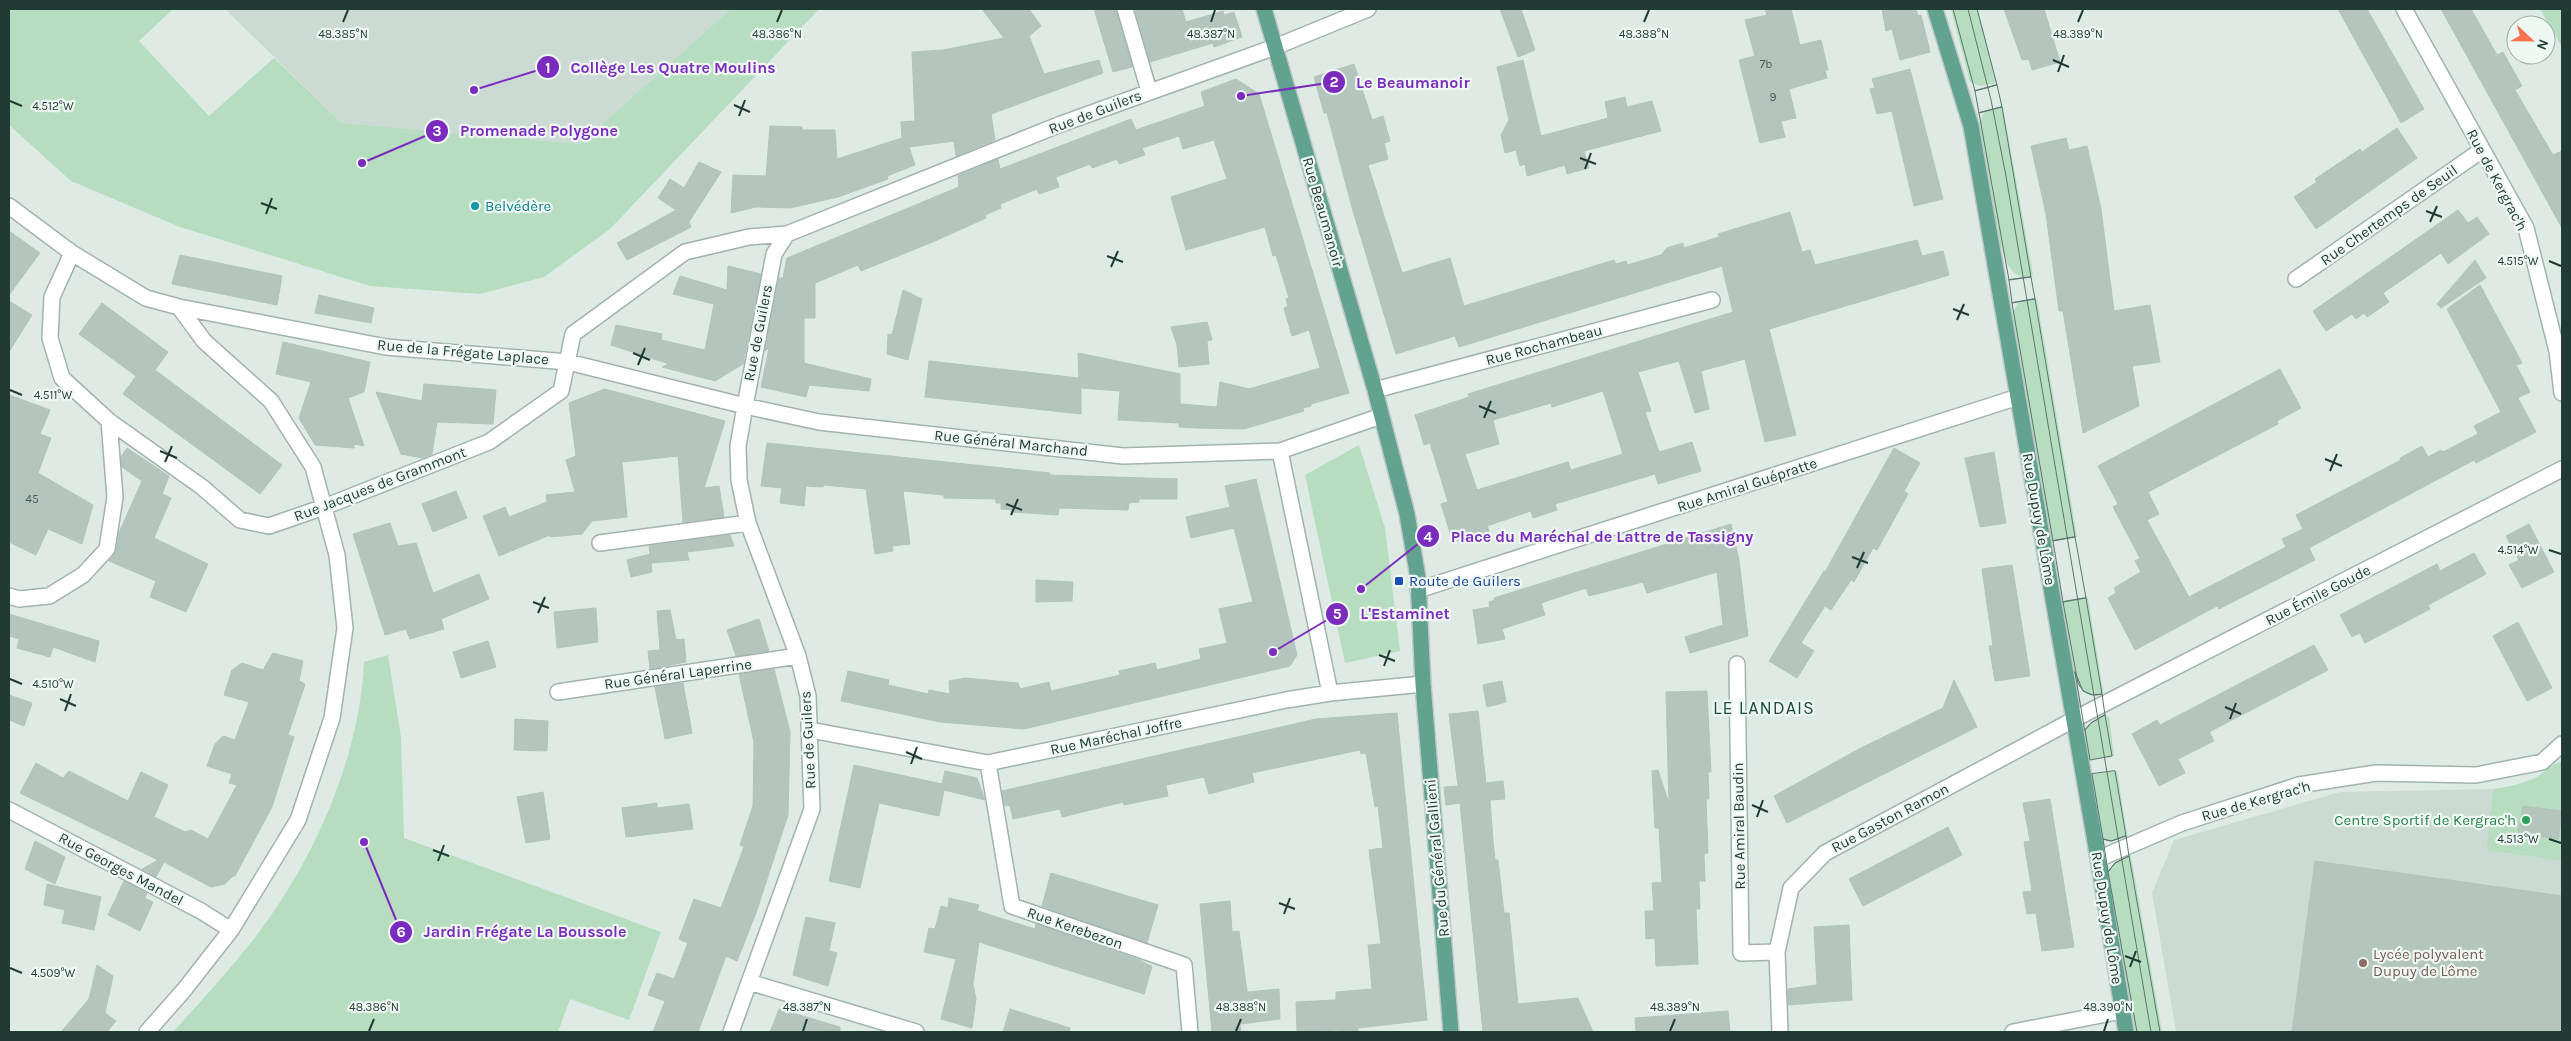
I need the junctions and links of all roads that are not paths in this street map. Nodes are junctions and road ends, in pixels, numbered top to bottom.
1 (1125, 9) edge
2 (1264, 9) edge
3 (1368, 9) edge
4 (1935, 9) edge
5 (2404, 9) edge
6 (1275, 47) junction
7 (1148, 92) junction
8 (2482, 150) junction
9 (9, 206) edge
10 (787, 234) junction
11 (72, 253) junction
12 (2296, 280) dead end
13 (1712, 300) dead end
14 (178, 307) junction
15 (568, 362) junction
16 (1375, 390) junction
17 (2562, 394) edge
18 (2018, 397) junction
19 (745, 406) junction
20 (1381, 416) junction
21 (109, 421) junction
22 (1280, 450) junction
23 (2562, 470) edge
24 (324, 507) junction
25 (748, 523) junction
26 (600, 543) dead end
27 (1418, 590) junction
28 (9, 596) edge
29 (798, 656) junction
30 (1737, 664) dead end
31 (1423, 684) junction
32 (558, 692) dead end
33 (1330, 693) junction
34 (2074, 720) junction
35 (810, 730) junction
36 (2562, 744) edge
37 (988, 764) junction
38 (9, 810) edge
39 (2098, 859) junction
40 (231, 930) junction
41 (1776, 952) junction
42 (749, 982) junction
43 (2122, 1011) junction
44 (147, 1032) edge
45 (731, 1032) edge
46 (916, 1032) edge
47 (1190, 1032) edge
48 (1451, 1032) edge
49 (1780, 1032) edge
50 (2013, 1032) edge
51 (2126, 1032) edge

1 - 7 street
2 - 6 main road, Rue Beaumanoir
3 - 6 street, Rue de Guilers
4 - 18 main road, Rue Dupuy de Lôme
5 - 8 street, Rue de Kergrac'h
6 - 7 street, Rue de Guilers
6 - 16 main road, Rue Beaumanoir
7 - 10 street, Rue de Guilers
8 - 12 street, Rue Chertemps de Seuil
8 - 17 street, Rue de Kergrac'h
9 - 11 street, Rue de la Frégate Laplace
10 - 15 street, Rue Jacques de Grammont
10 - 19 street, Rue de Guilers
11 - 14 street, Rue de la Frégate Laplace
11 - 21 street, Rue Jacques de Grammont
13 - 16 street, Rue Rochambeau
14 - 15 street, Rue de la Frégate Laplace
14 - 24 street
15 - 19 street, Rue de la Frégate Laplace
15 - 24 street, Rue Jacques de Grammont
16 - 20 main road, Rue Beaumanoir
18 - 27 street, Rue Amiral Guépratte
18 - 34 main road, Rue Dupuy de Lôme
19 - 22 street, Rue Général Marchand
19 - 25 street, Rue de Guilers
20 - 22 street, Rue Général Marchand
20 - 27 main road, Rue Beaumanoir
21 - 24 street, Rue Jacques de Grammont
21 - 28 street
22 - 33 street
23 - 34 street, Rue Émile Goude
24 - 40 street
25 - 26 street
25 - 29 street, Rue de Guilers
27 - 31 main road, Rue du Général Gallieni
29 - 32 street, Rue Général Laperrine
29 - 35 street, Rue de Guilers
30 - 41 street, Rue Amiral Baudin
31 - 33 street, Rue Maréchal Joffre
31 - 48 main road, Rue du Général Gallieni
33 - 37 street, Rue Maréchal Joffre
34 - 39 main road, Rue Dupuy de Lôme
34 - 41 street, Rue Gaston Ramon
35 - 37 street, Rue Maréchal Joffre
35 - 42 street, Rue de Guilers
36 - 39 street, Rue de Kergrac'h
37 - 47 street, Rue Kerebezon
38 - 40 street, Rue Georges Mandel
39 - 43 main road, Rue Dupuy de Lôme
40 - 44 street
41 - 49 street, Rue Gaston Ramon
42 - 45 street, Rue de Guilers
42 - 46 street
43 - 50 street
43 - 51 main road, Rue Dupuy de Lôme

